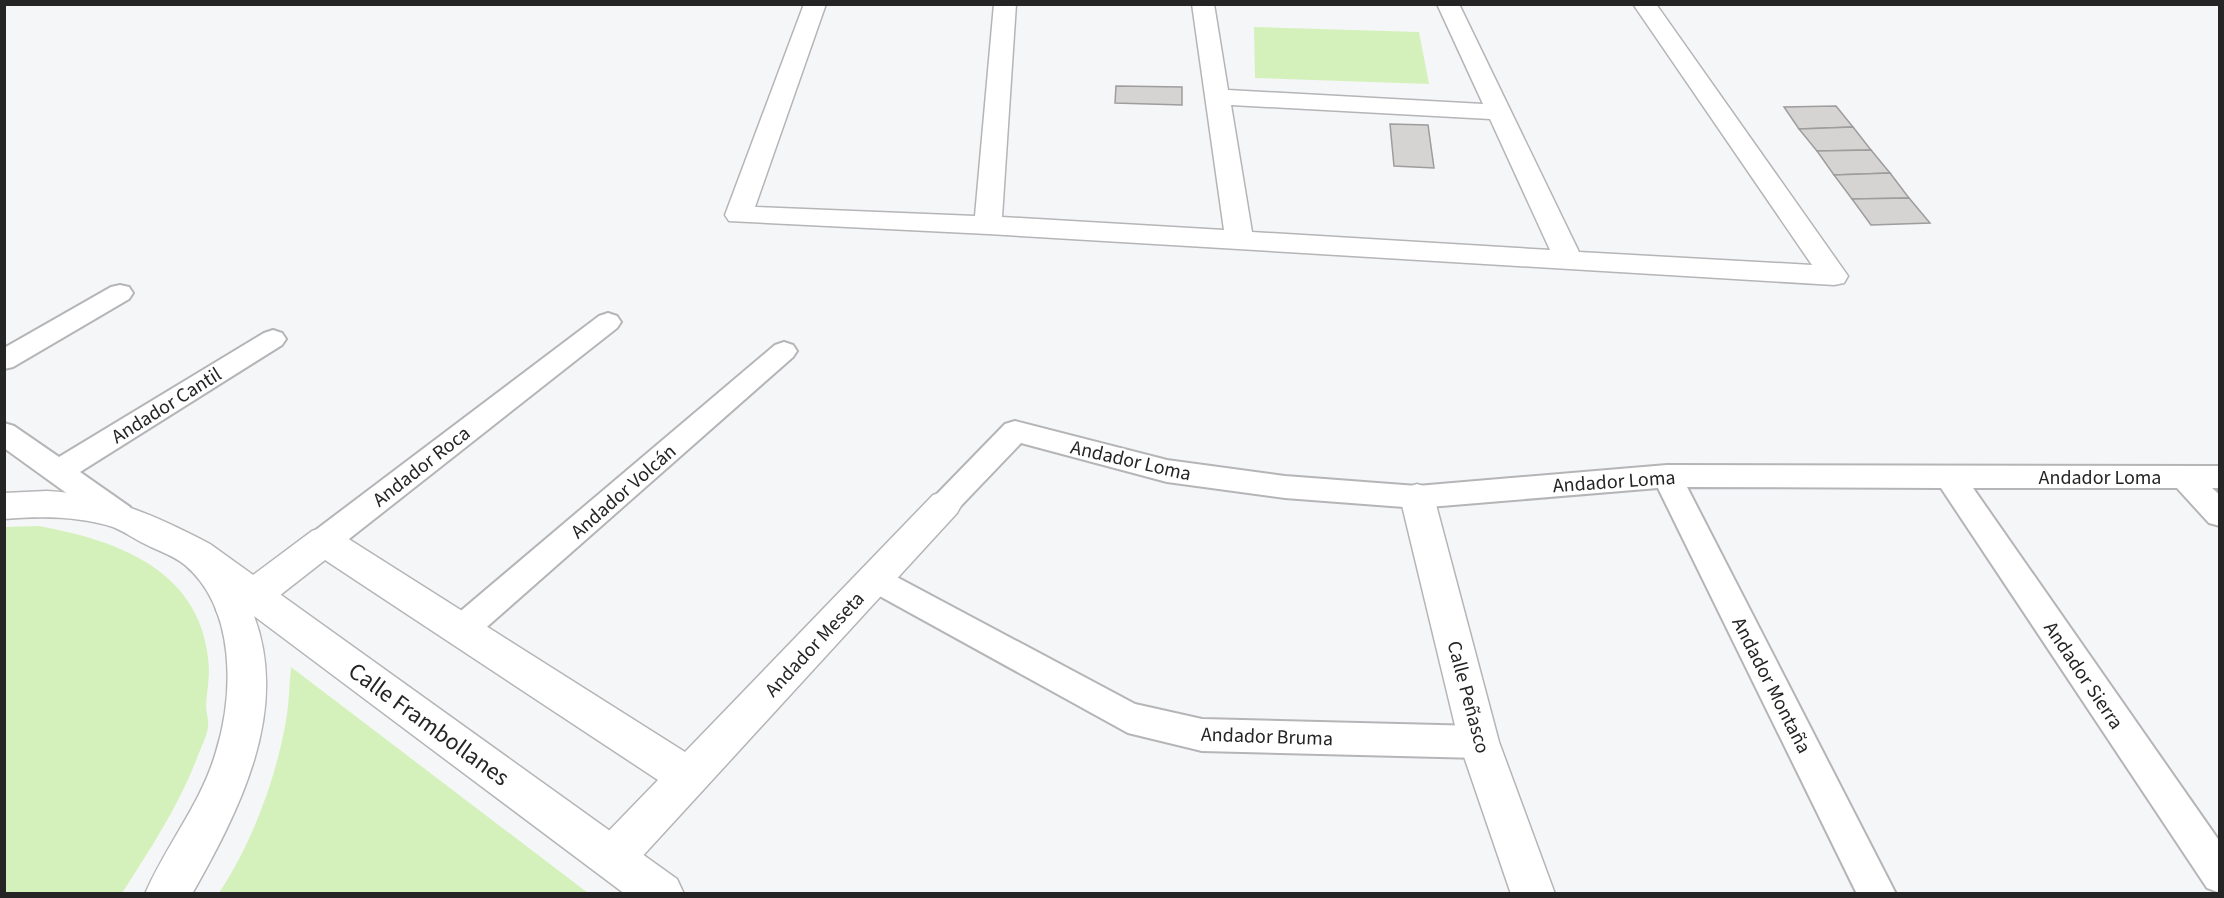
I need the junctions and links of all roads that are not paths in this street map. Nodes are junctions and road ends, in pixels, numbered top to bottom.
1 (815, 4) edge
2 (1005, 4) edge
3 (1203, 4) edge
4 (1448, 4) edge
5 (1644, 4) edge
6 (1217, 97) junction
7 (1499, 112) junction
8 (988, 225) junction
9 (1239, 240) junction
10 (1569, 260) junction
11 (120, 293) dead end
12 (608, 322) dead end
13 (273, 339) dead end
14 (784, 351) dead end
15 (4, 360) edge
16 (1015, 432) joint
17 (4, 434) edge
18 (59, 471) junction
19 (1667, 476) junction
20 (1949, 476) junction
21 (2184, 477) junction
22 (2220, 477) edge
23 (1418, 497) junction
24 (945, 504) joint
25 (4, 506) edge
26 (119, 515) junction
27 (2220, 515) edge
28 (324, 541) junction
29 (876, 579) junction
30 (244, 603) junction
31 (461, 630) junction
32 (1479, 742) junction
33 (689, 777) junction
34 (613, 858) junction
35 (2220, 875) edge
36 (166, 894) edge
37 (662, 894) edge
38 (1533, 894) edge
39 (1877, 894) edge

1 - 8 street
2 - 8 street
3 - 6 street
4 - 7 street
5 - 10 street
6 - 7 street
6 - 9 street
7 - 10 street
8 - 9 street
9 - 10 street
11 - 15 street
12 - 28 street, Andador Roca
13 - 18 street, Andador Cantil
14 - 31 street, Andador Volcán
16 - 23 street, Andador Loma
16 - 24 street, Andador Meseta
17 - 18 street
18 - 26 street
19 - 20 street, Andador Loma
19 - 23 street, Andador Loma
19 - 39 street, Andador Montaña
20 - 21 street, Andador Loma
20 - 35 street, Andador Sierra
21 - 22 street, Andador Loma
21 - 27 street
23 - 32 street, Calle Peñasco
24 - 29 street, Andador Meseta
25 - 26 street
26 - 30 street, Calle Frambollanes
28 - 30 street, Andador Roca
28 - 31 street
29 - 32 street, Andador Bruma
29 - 33 street, Andador Meseta
30 - 34 street, Calle Frambollanes
30 - 36 street
31 - 33 street
32 - 38 street, Calle Peñasco
33 - 34 street, Andador Meseta
34 - 37 street, Calle Frambollanes

